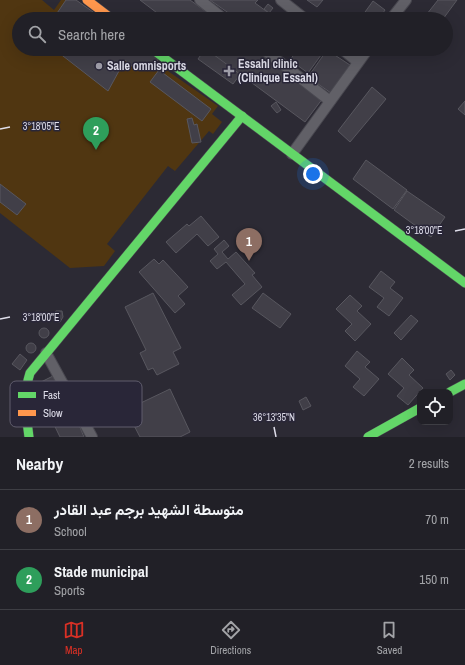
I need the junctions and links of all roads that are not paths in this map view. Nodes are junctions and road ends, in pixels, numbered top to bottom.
1 (87, 0) edge
2 (200, 0) edge
3 (406, 0) edge
4 (283, 1) edge
5 (103, 12) edge
6 (215, 12) edge
7 (296, 12) edge
8 (397, 12) edge
9 (161, 56) edge
10 (272, 56) edge
11 (351, 56) edge
12 (363, 56) edge
13 (358, 62) junction
14 (330, 101) junction
15 (242, 116) junction
16 (292, 154) junction
17 (465, 283) edge
18 (46, 353) junction
19 (26, 381) edge
20 (61, 381) edge
21 (465, 384) edge
22 (453, 390) edge
23 (465, 393) edge
24 (453, 399) edge
25 (417, 410) edge
26 (417, 420) edge
27 (87, 427) edge
28 (92, 437) edge
29 (368, 437) edge
30 (385, 437) edge

1 - 5 street
2 - 6 street
3 - 8 street
4 - 7 street
9 - 15 street
10 - 14 street
11 - 13 street
12 - 13 street
13 - 14 street
14 - 16 street
15 - 16 street
15 - 18 street
16 - 17 street
18 - 19 street
18 - 20 street
21 - 22 street
23 - 24 street
25 - 29 street
26 - 30 street
27 - 28 street

